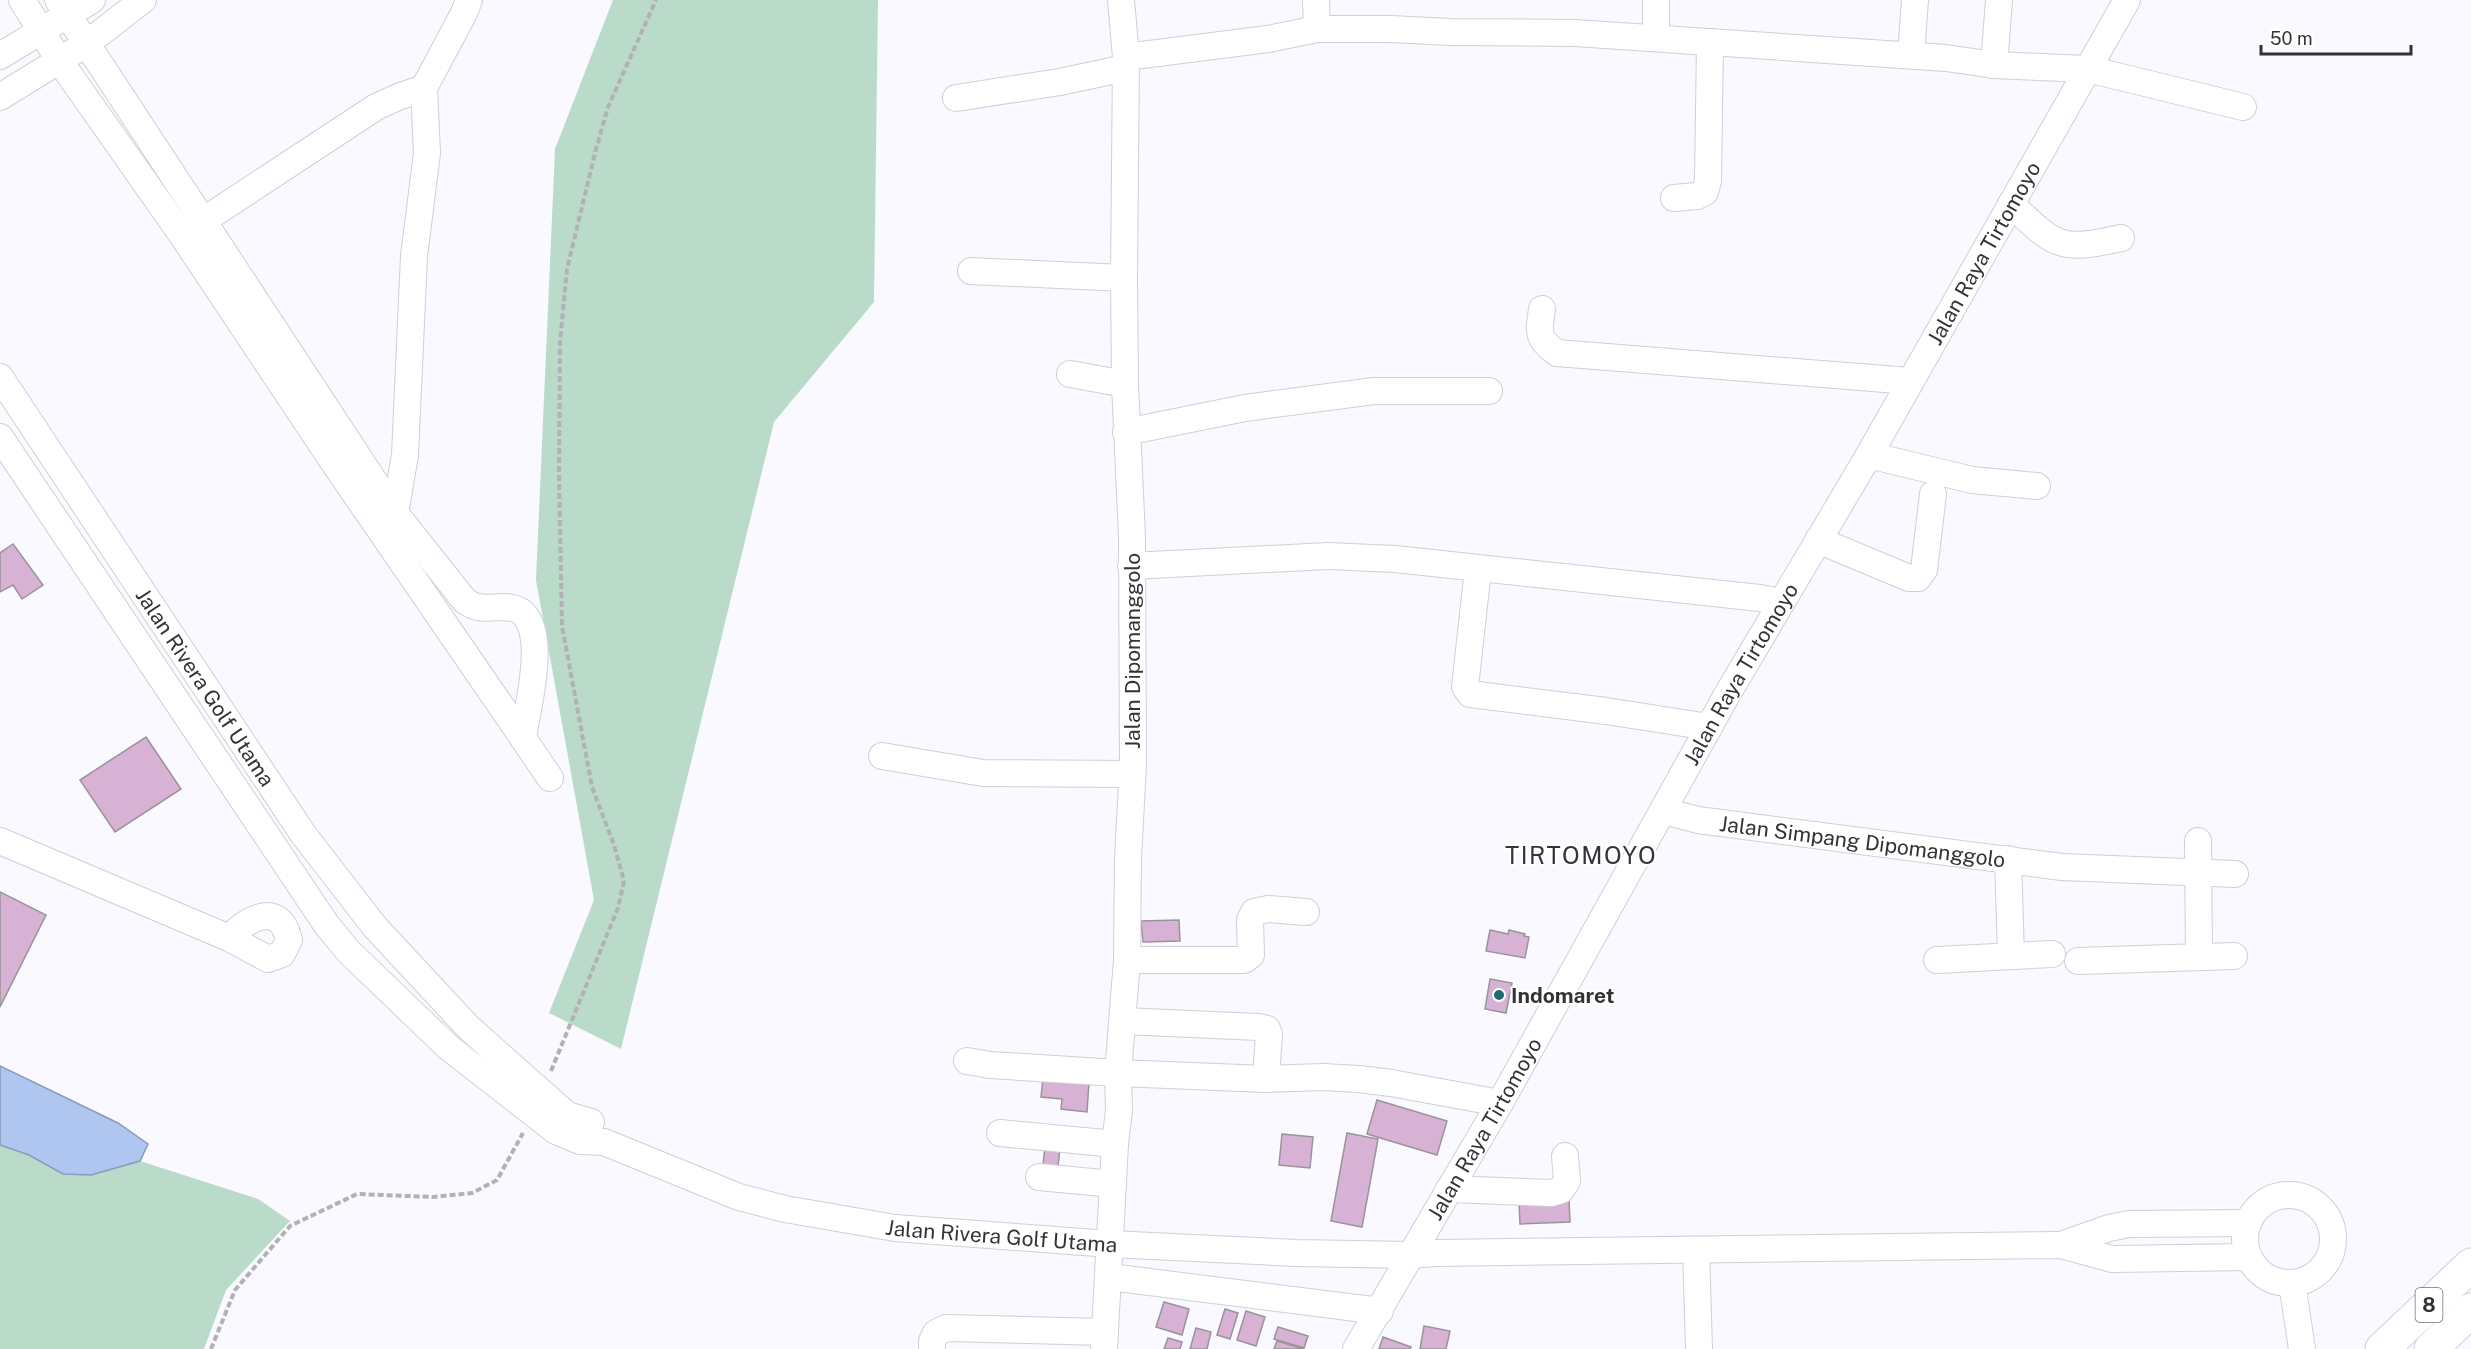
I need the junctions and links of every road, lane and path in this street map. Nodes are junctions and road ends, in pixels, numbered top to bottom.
1 (22, 0) edge
2 (92, 0) edge
3 (143, 0) edge
4 (469, 0) edge
5 (656, 0) edge
6 (1121, 0) edge
7 (1316, 0) edge
8 (1656, 0) edge
9 (1915, 0) edge
10 (1999, 0) edge
11 (2127, 0) edge
12 (63, 8) edge
13 (1317, 29) junction
14 (41, 30) junction
15 (1656, 39) junction
16 (1710, 42) junction
17 (86, 44) junction
18 (1911, 55) junction
19 (0, 56) edge
20 (59, 60) junction
21 (1126, 62) junction
22 (1994, 65) junction
23 (2088, 69) junction
24 (424, 88) junction
25 (0, 97) edge
26 (956, 99) dead end
27 (2243, 107) dead end
28 (1674, 198) dead end
29 (2011, 204) junction
30 (192, 228) junction
31 (2121, 238) dead end
32 (971, 271) dead end
33 (1124, 278) junction
34 (1542, 309) dead end
35 (1070, 374) dead end
36 (0, 377) edge
37 (1910, 381) junction
38 (1125, 384) junction
39 (1489, 391) dead end
40 (1126, 432) junction
41 (0, 437) edge
42 (1869, 454) junction
43 (2037, 486) dead end
44 (1933, 494) dead end
45 (386, 519) junction
46 (1818, 540) junction
47 (1131, 566) junction
48 (1479, 569) junction
49 (1781, 602) junction
50 (1709, 727) junction
51 (523, 738) junction
52 (882, 756) dead end
53 (1132, 774) junction
54 (550, 778) dead end
55 (1664, 811) junction
56 (2198, 841) dead end
57 (0, 842) edge
58 (2008, 859) junction
59 (2198, 873) junction
60 (2235, 874) dead end
61 (1306, 912) dead end
62 (375, 927) junction
63 (229, 938) dead end
64 (348, 951) junction
65 (2052, 954) dead end
66 (2011, 956) junction
67 (2234, 956) dead end
68 (2199, 957) junction
69 (1127, 960) junction
70 (1937, 960) dead end
71 (2078, 962) dead end
72 (428, 985) junction
73 (406, 1007) junction
74 (1123, 1021) junction
75 (967, 1060) dead end
76 (1118, 1073) junction
77 (548, 1077) junction
78 (1266, 1079) junction
79 (1500, 1103) junction
80 (533, 1113) junction
81 (1000, 1133) dead end
82 (607, 1143) junction
83 (1115, 1144) junction
84 (1565, 1156) dead end
85 (1040, 1177) dead end
86 (1113, 1184) junction
87 (1449, 1189) junction
88 (2248, 1223) junction
89 (1110, 1244) junction
90 (2061, 1245) junction
91 (1696, 1250) junction
92 (1410, 1256) junction
93 (2249, 1257) junction
94 (2471, 1265) edge
95 (1110, 1277) junction
96 (2292, 1283) junction
97 (2471, 1310) edge
98 (1380, 1311) junction
99 (1105, 1340) edge
100 (2384, 1347) edge
101 (211, 1349) edge
102 (932, 1349) edge
103 (1356, 1349) edge
104 (1699, 1349) edge
105 (2302, 1349) edge
106 (2431, 1349) edge

1 - 14 street
2 - 12 street
3 - 17 street
4 - 24 street
5 - 77 path
6 - 21 street, Jalan Dipomanggolo
7 - 13 street
8 - 15 street
9 - 18 street
10 - 22 street
11 - 23 street, Jalan Raya Tirtomoyo
12 - 14 street
12 - 17 street
13 - 15 street
13 - 21 street
14 - 19 street
14 - 20 street
15 - 16 street
16 - 18 street
16 - 28 street
17 - 20 street
17 - 30 street
18 - 22 street
20 - 25 street
20 - 30 street
21 - 26 street
21 - 33 street, Jalan Dipomanggolo
22 - 23 street
23 - 27 street
23 - 29 street, Jalan Raya Tirtomoyo
24 - 30 street
24 - 45 street
29 - 31 street
29 - 37 street, Jalan Raya Tirtomoyo
30 - 45 street
32 - 33 street
33 - 38 street, Jalan Dipomanggolo
34 - 37 street
35 - 38 street
36 - 62 street, Jalan Rivera Golf Utama
37 - 42 street, Jalan Raya Tirtomoyo
38 - 40 street, Jalan Dipomanggolo
39 - 40 street
40 - 47 street, Jalan Dipomanggolo
41 - 64 street, Jalan Rivera Golf Utama
42 - 43 street
42 - 46 street, Jalan Raya Tirtomoyo
44 - 46 street
45 - 51 street
45 - 51 street
46 - 49 street, Jalan Raya Tirtomoyo
47 - 48 street
47 - 53 street, Jalan Dipomanggolo
48 - 49 street
48 - 50 street
49 - 50 street, Jalan Raya Tirtomoyo
50 - 55 street, Jalan Raya Tirtomoyo
51 - 54 street
52 - 53 street
53 - 69 street, Jalan Dipomanggolo
55 - 58 street, Jalan Simpang Dipomanggolo
55 - 79 street, Jalan Raya Tirtomoyo
56 - 59 street
57 - 63 street
58 - 59 street, Jalan Simpang Dipomanggolo
58 - 66 street
59 - 60 street, Jalan Simpang Dipomanggolo
59 - 68 street
61 - 69 street
62 - 64 street
62 - 72 street, Jalan Rivera Golf Utama
64 - 73 street, Jalan Rivera Golf Utama
65 - 66 street
66 - 70 street
67 - 68 street
68 - 71 street
69 - 74 street, Jalan Dipomanggolo
72 - 77 street, Jalan Rivera Golf Utama
72 - 82 street, Jalan Rivera Golf Utama
73 - 80 street, Jalan Rivera Golf Utama
73 - 82 street, Jalan Rivera Golf Utama
74 - 76 street, Jalan Dipomanggolo
74 - 78 street
75 - 76 street
76 - 78 street
76 - 83 street, Jalan Dipomanggolo
77 - 82 street, Jalan Rivera Golf Utama
78 - 79 street
79 - 87 street, Jalan Raya Tirtomoyo
80 - 82 street, Jalan Rivera Golf Utama
80 - 101 path
81 - 83 street
82 - 89 street, Jalan Rivera Golf Utama
83 - 86 street, Jalan Dipomanggolo
84 - 87 street
85 - 86 street
86 - 89 street, Jalan Dipomanggolo
87 - 92 street, Jalan Raya Tirtomoyo
88 - 90 street
88 - 93 street
88 - 96 street
89 - 92 street, Jalan Rivera Golf Utama
89 - 95 street, Jalan Dipomanggolo
90 - 91 street, Jalan Rivera Golf Utama
90 - 93 street
91 - 92 street, Jalan Rivera Golf Utama
91 - 104 street
92 - 98 street, Jalan Raya Tirtomoyo
93 - 96 street
94 - 100 highway, 8
95 - 98 street
95 - 99 street, Jalan Dipomanggolo
96 - 105 street
97 - 106 highway, 8
98 - 103 street, Jalan Raya Tirtomoyo
99 - 102 street

